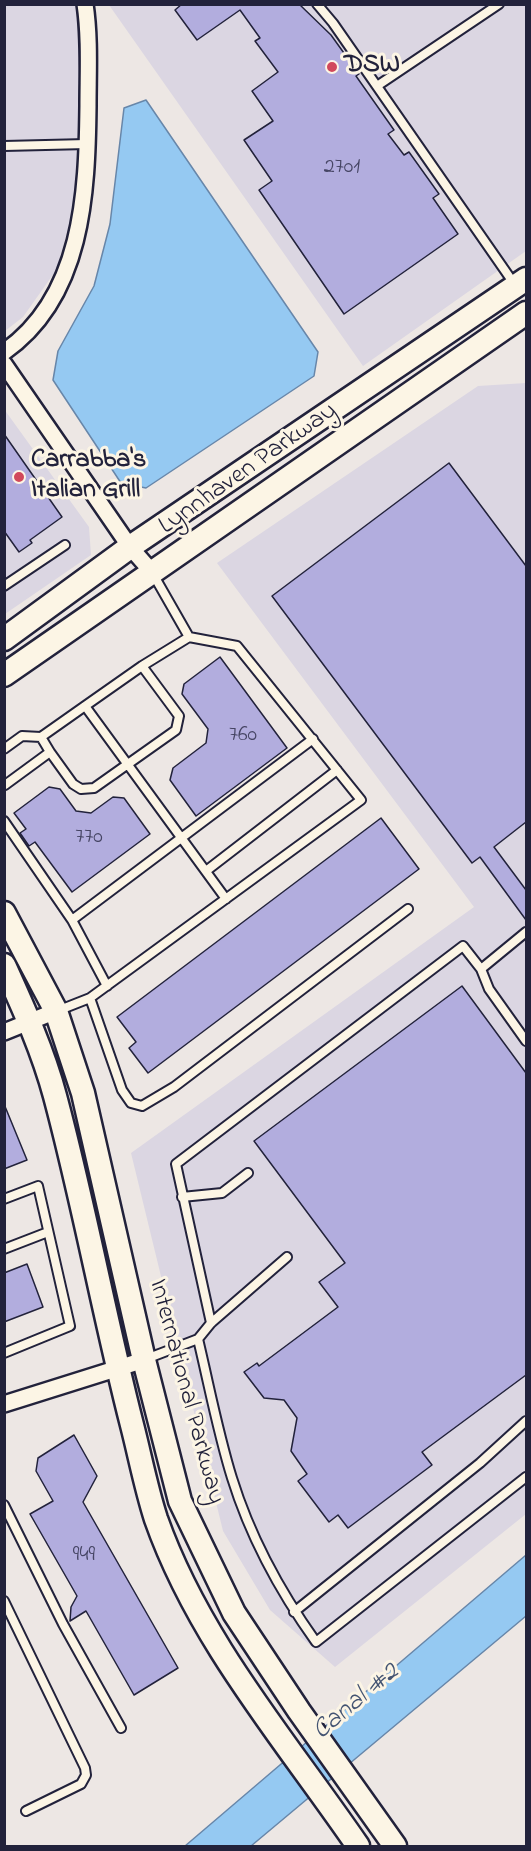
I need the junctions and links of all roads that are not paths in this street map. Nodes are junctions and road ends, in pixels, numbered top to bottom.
1 (86, 4) edge
2 (316, 4) edge
3 (499, 4) edge
4 (377, 86) junction
5 (87, 144) junction
6 (4, 146) edge
7 (521, 282) edge
8 (526, 314) edge
9 (4, 352) edge
10 (4, 364) edge
11 (64, 545) dead end
12 (130, 547) junction
13 (152, 572) junction
14 (6, 582) edge
15 (189, 637) junction
16 (4, 639) edge
17 (142, 666) junction
18 (4, 675) edge
19 (85, 706) junction
20 (41, 737) junction
21 (314, 739) junction
22 (4, 749) edge
23 (50, 753) junction
24 (128, 763) junction
25 (337, 770) junction
26 (5, 785) edge
27 (4, 821) edge
28 (183, 837) junction
29 (206, 871) junction
30 (226, 899) junction
31 (408, 909) dead end
32 (4, 913) edge
33 (72, 920) junction
34 (526, 932) edge
35 (4, 965) edge
36 (481, 969) junction
37 (107, 986) junction
38 (90, 998) junction
39 (56, 1011) junction
40 (29, 1023) junction
41 (4, 1032) edge
42 (526, 1041) edge
43 (248, 1173) dead end
44 (182, 1197) junction
45 (4, 1199) edge
46 (48, 1232) junction
47 (4, 1249) edge
48 (287, 1257) dead end
49 (211, 1323) junction
50 (198, 1340) junction
51 (4, 1353) edge
52 (144, 1360) junction
53 (117, 1370) junction
54 (4, 1404) edge
55 (526, 1421) edge
56 (526, 1477) edge
57 (4, 1505) edge
58 (4, 1601) edge
59 (294, 1612) junction
60 (121, 1728) dead end
61 (26, 1811) dead end
62 (358, 1846) edge
63 (395, 1846) edge

1 - 5 street
2 - 4 lane
3 - 4 lane
4 - 7 lane
5 - 6 lane
5 - 9 street
7 - 12 main road, Lynnhaven Parkway
8 - 13 main road, Lynnhaven Parkway
10 - 12 street
11 - 14 lane
12 - 13 street
12 - 16 main road, Lynnhaven Parkway
13 - 15 lane
13 - 18 main road, Lynnhaven Parkway
15 - 17 lane
15 - 21 lane
17 - 19 lane
17 - 24 lane
19 - 20 lane
19 - 24 lane
20 - 22 lane
20 - 23 lane
21 - 25 lane
21 - 28 lane
23 - 24 lane
23 - 26 lane
24 - 28 lane
25 - 29 lane
25 - 30 lane
27 - 33 lane
28 - 29 lane
28 - 33 lane
29 - 30 lane
30 - 37 lane
31 - 38 lane
32 - 39 main road, International Parkway
33 - 37 lane
34 - 36 lane
35 - 40 main road
36 - 42 lane
36 - 44 lane
37 - 38 lane
38 - 39 lane
39 - 40 street
39 - 52 main road, International Parkway
40 - 41 street
40 - 53 main road
43 - 44 lane
44 - 49 lane
45 - 46 lane
46 - 47 lane
46 - 51 lane
48 - 49 lane
49 - 50 lane
50 - 52 lane
50 - 59 lane
52 - 53 street
52 - 63 main road, International Parkway
53 - 54 street
53 - 62 main road
55 - 59 lane
56 - 59 lane
57 - 60 lane
58 - 61 lane

